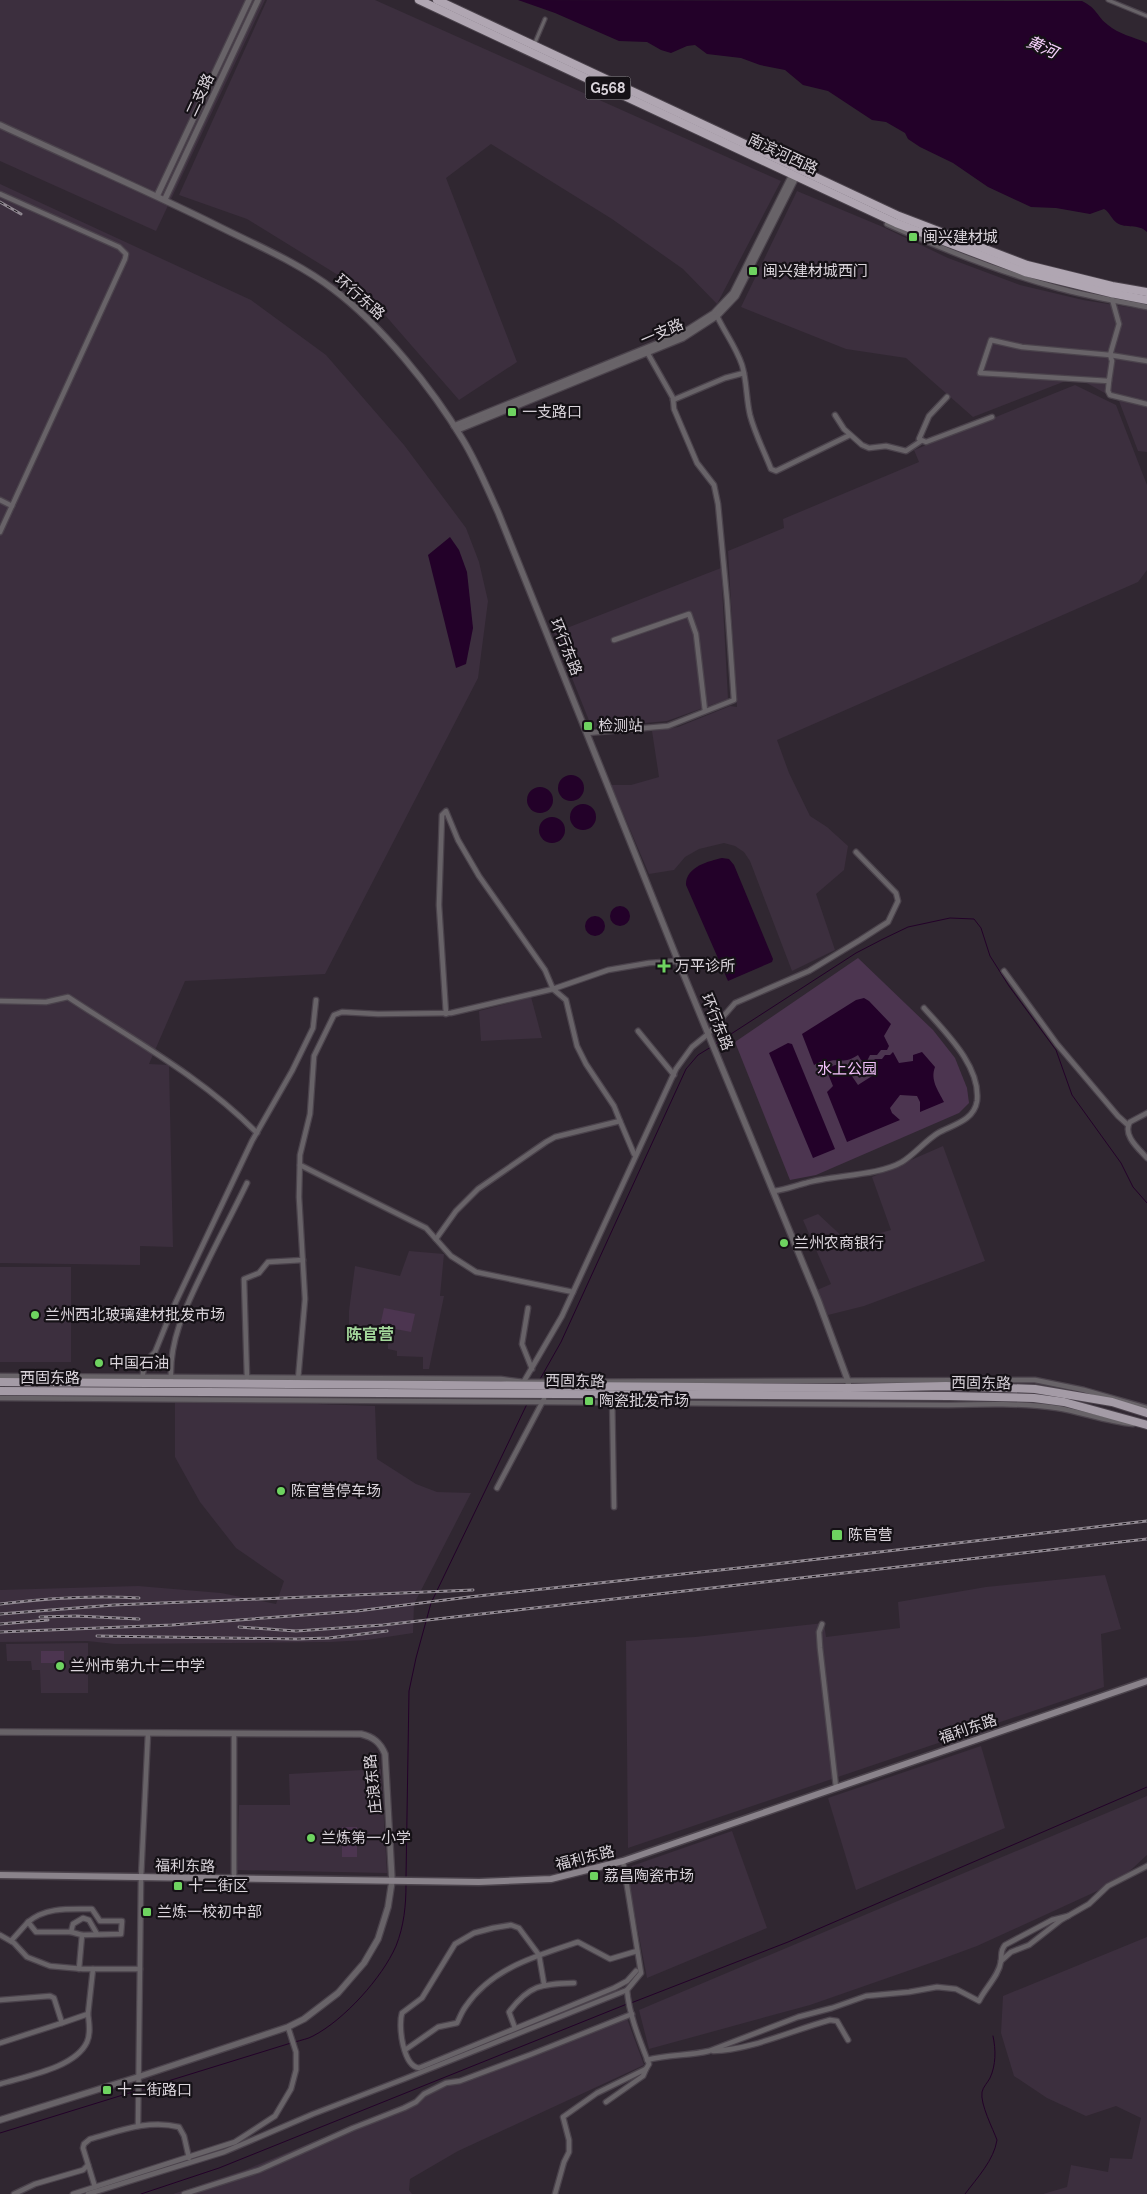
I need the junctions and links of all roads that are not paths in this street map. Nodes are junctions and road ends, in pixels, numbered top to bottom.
1 (248, 0) edge
2 (258, 0) edge
3 (419, 0) edge
4 (437, 0) edge
5 (1108, 0) edge
6 (1147, 16) edge
7 (545, 19) dead end
8 (534, 45) junction
9 (0, 125) edge
10 (796, 172) junction
11 (0, 194) edge
12 (157, 196) junction
13 (165, 200) junction
14 (887, 224) dead end
15 (1147, 292) edge
16 (1112, 293) junction
17 (1147, 300) edge
18 (1147, 307) edge
19 (717, 316) junction
20 (646, 352) junction
21 (1110, 355) junction
22 (1147, 361) edge
23 (744, 373) junction
24 (1109, 381) junction
25 (947, 397) dead end
26 (673, 400) junction
27 (1147, 404) edge
28 (835, 415) dead end
29 (992, 417) dead end
30 (456, 428) junction
31 (850, 435) junction
32 (921, 441) junction
33 (0, 500) edge
34 (12, 506) junction
35 (0, 532) edge
36 (614, 640) dead end
37 (705, 711) junction
38 (587, 733) junction
39 (856, 852) dead end
40 (678, 961) junction
41 (1004, 971) dead end
42 (553, 989) junction
43 (0, 1000) edge
44 (316, 1000) dead end
45 (924, 1008) dead end
46 (446, 1014) junction
47 (638, 1031) dead end
48 (709, 1035) junction
49 (674, 1075) junction
50 (1147, 1114) edge
51 (620, 1121) junction
52 (1128, 1125) junction
53 (257, 1133) junction
54 (634, 1154) dead end
55 (1147, 1158) edge
56 (300, 1165) junction
57 (247, 1183) dead end
58 (773, 1191) junction
59 (436, 1239) junction
60 (303, 1260) junction
61 (573, 1292) junction
62 (528, 1308) dead end
63 (532, 1369) junction
64 (0, 1376) edge
65 (247, 1378) junction
66 (142, 1380) junction
67 (171, 1380) junction
68 (298, 1381) junction
69 (0, 1382) edge
70 (525, 1384) junction
71 (548, 1384) junction
72 (612, 1386) junction
73 (688, 1386) junction
74 (0, 1391) edge
75 (849, 1392) junction
76 (688, 1395) junction
77 (520, 1397) junction
78 (543, 1397) junction
79 (0, 1398) edge
80 (612, 1399) junction
81 (1147, 1408) edge
82 (1147, 1413) edge
83 (1147, 1425) edge
84 (496, 1488) dead end
85 (614, 1506) dead end
86 (822, 1624) dead end
87 (1147, 1681) edge
88 (0, 1732) edge
89 (148, 1733) junction
90 (234, 1734) junction
91 (836, 1787) junction
92 (623, 1861) junction
93 (1147, 1866) edge
94 (0, 1876) edge
95 (141, 1878) junction
96 (234, 1879) junction
97 (394, 1881) junction
98 (83, 1909) junction
99 (1068, 1916) junction
100 (82, 1918) junction
101 (28, 1922) junction
102 (71, 1932) junction
103 (97, 1934) junction
104 (0, 1935) edge
105 (82, 1935) junction
106 (11, 1941) junction
107 (638, 1951) junction
108 (539, 1955) junction
109 (1001, 1960) junction
110 (79, 1969) junction
111 (93, 1969) junction
112 (140, 1970) junction
113 (636, 1971) dead end
114 (574, 1983) dead end
115 (544, 1984) junction
116 (627, 1990) junction
117 (0, 2000) edge
118 (631, 2012) junction
119 (88, 2014) junction
120 (62, 2023) junction
121 (288, 2026) junction
122 (515, 2028) junction
123 (848, 2040) dead end
124 (0, 2043) edge
125 (405, 2050) junction
126 (709, 2051) junction
127 (648, 2060) junction
128 (646, 2069) junction
129 (138, 2080) junction
130 (0, 2084) edge
131 (606, 2102) dead end
132 (0, 2120) edge
133 (138, 2126) junction
134 (189, 2158) junction
135 (88, 2165) junction
136 (95, 2187) junction
137 (14, 2194) edge
138 (73, 2194) edge
139 (88, 2194) edge
140 (184, 2194) edge
141 (555, 2194) edge

1 - 12 street, 二支路
2 - 13 street, 二支路
3 - 10 highway, 南滨河西路 / G568
4 - 8 highway, 南滨河西路 / G568
5 - 6 street
7 - 8 street
8 - 10 highway, 南滨河西路 / G568
9 - 12 street, 环行东路
10 - 16 highway, 南滨河西路 / G568
10 - 19 street, 一支路
10 - 30 street, 一支路
11 - 34 street
12 - 13 street, 环行东路
13 - 30 street, 环行东路
14 - 16 street
15 - 16 highway, 南滨河西路 / G568
16 - 17 highway, 南滨河西路 / G568
16 - 18 street
16 - 21 street
19 - 20 street, 一支路
19 - 23 street
20 - 26 street
20 - 30 street, 一支路
21 - 22 street
21 - 24 street
21 - 24 street
23 - 26 street
23 - 31 street
24 - 27 street
25 - 32 street
26 - 37 street
28 - 31 street
29 - 32 street
30 - 38 street, 环行东路
31 - 32 street
33 - 34 street
34 - 35 street
36 - 37 street
37 - 38 street
38 - 40 street, 环行东路
39 - 48 street
40 - 42 street
40 - 48 street, 环行东路
41 - 52 street
42 - 46 street
42 - 46 street
42 - 51 street
43 - 53 street
44 - 53 street
45 - 58 street
46 - 56 street
47 - 49 street
48 - 49 street
48 - 58 street, 环行东路
49 - 61 street
50 - 52 street
51 - 54 street
51 - 59 street
52 - 55 street
53 - 66 street
56 - 59 street
56 - 60 street
57 - 67 street
58 - 75 street, 环行东路
59 - 61 street
60 - 65 street
60 - 68 street
61 - 63 street
62 - 63 street
63 - 70 street
64 - 66 street
65 - 67 street
65 - 68 street
66 - 67 main road, 西固东路
66 - 69 main road, 西固东路
67 - 68 main road, 西固东路
68 - 70 main road, 西固东路
70 - 71 main road, 西固东路
70 - 77 street
71 - 72 main road, 西固东路
71 - 75 street
71 - 78 street
72 - 73 main road, 西固东路
72 - 80 street
73 - 75 main road, 西固东路
73 - 76 main road
74 - 77 main road, 西固东路
75 - 76 main road, 西固东路
75 - 80 street
75 - 81 street
75 - 82 main road, 西固东路
75 - 83 main road, 西固东路
76 - 80 main road, 西固东路
77 - 78 main road, 西固东路
77 - 79 street
78 - 80 main road, 西固东路
78 - 84 street
80 - 85 street
86 - 91 street
87 - 91 main road, 福利东路
88 - 89 street, 庄浪东路
89 - 90 street, 庄浪东路
89 - 95 street
90 - 96 street
90 - 97 street, 庄浪东路
91 - 92 main road, 福利东路
92 - 97 main road, 福利东路
92 - 107 street
93 - 99 street
94 - 95 main road, 福利东路
95 - 96 main road, 福利东路
95 - 112 street
96 - 97 main road, 福利东路
97 - 121 street
98 - 100 street
98 - 101 street
98 - 103 street
99 - 109 street
99 - 109 street
100 - 102 street
100 - 103 street
101 - 102 street
101 - 106 street
102 - 105 street
103 - 105 street
104 - 106 street
105 - 110 street
106 - 110 street
107 - 108 street
107 - 116 street
108 - 115 street
108 - 125 street
108 - 125 street
109 - 126 street
110 - 111 street
111 - 112 street
111 - 119 street
112 - 129 street
113 - 122 street
114 - 115 street
115 - 122 street
116 - 118 street
116 - 139 street
117 - 120 street
118 - 127 street
118 - 140 street
119 - 120 street
119 - 130 street
120 - 124 street
121 - 129 street
121 - 134 street
122 - 125 street
123 - 126 street
126 - 127 street
127 - 128 street
128 - 131 street
128 - 141 street
129 - 132 street
129 - 133 street
133 - 134 street
133 - 135 street
134 - 136 street
135 - 136 street
135 - 137 street
136 - 138 street

